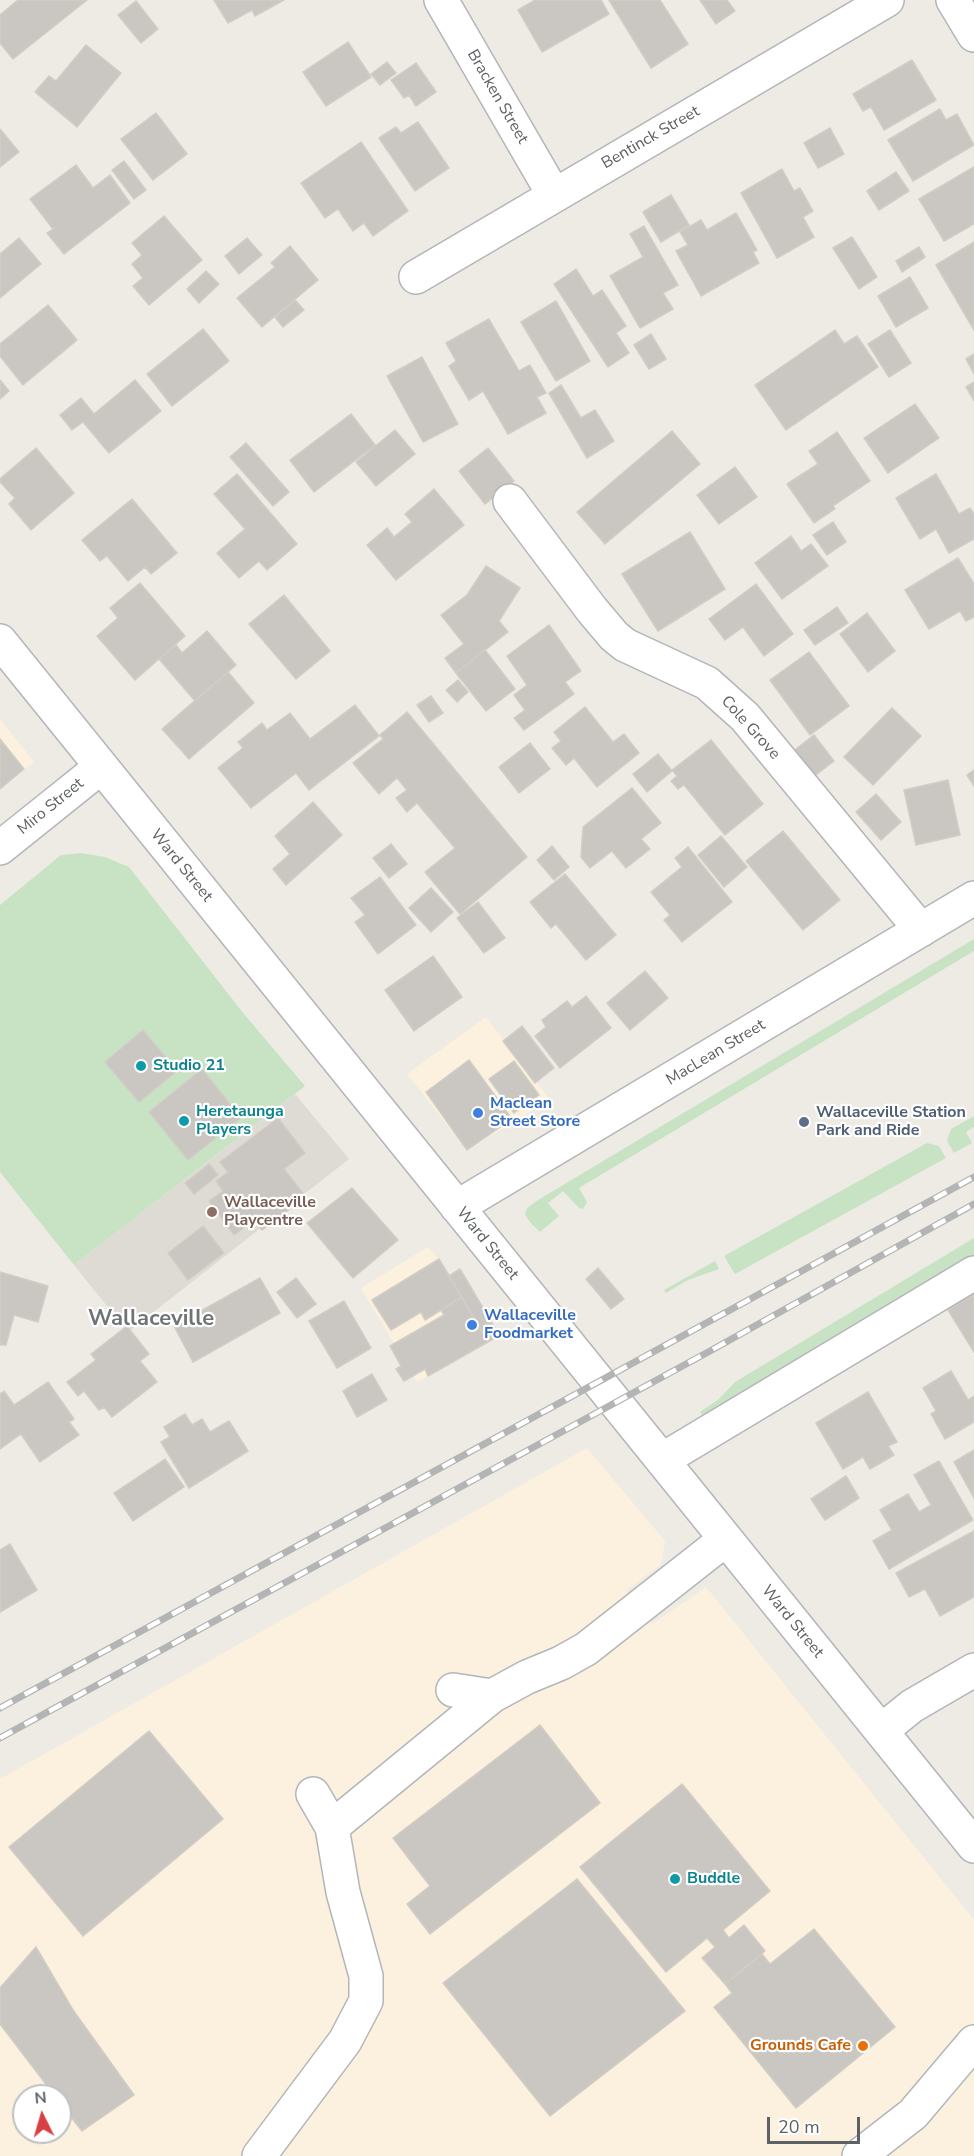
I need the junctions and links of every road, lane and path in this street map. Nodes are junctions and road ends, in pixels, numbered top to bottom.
1 (441, 0) edge
2 (887, 0) edge
3 (953, 0) edge
4 (974, 35) edge
5 (554, 195) junction
6 (416, 277) dead end
7 (510, 501) dead end
8 (0, 641) edge
9 (101, 767) junction
10 (0, 848) edge
11 (974, 898) edge
12 (921, 930) junction
13 (457, 1207) junction
14 (974, 1273) edge
15 (662, 1460) junction
16 (726, 1539) junction
17 (974, 1670) edge
18 (453, 1690) dead end
19 (492, 1696) junction
20 (881, 1731) junction
21 (313, 1794) dead end
22 (332, 1827) junction
23 (974, 1846) edge
24 (974, 2042) edge
25 (259, 2156) edge
26 (858, 2156) edge

1 - 5 street, Bracken Street
2 - 5 street, Bentinck Street
3 - 4 street
5 - 6 street, Bentinck Street
7 - 12 street, Cole Grove
8 - 9 street, Ward Street
9 - 10 street, Miro Street
9 - 13 street, Ward Street
11 - 12 street, MacLean Street
12 - 13 street, MacLean Street
13 - 15 street, Ward Street
14 - 15 street
15 - 16 street, Ward Street
16 - 19 street
16 - 20 street, Ward Street
17 - 20 street
18 - 19 street
19 - 22 street
20 - 23 street, Ward Street
21 - 22 street
22 - 25 street
24 - 26 street

